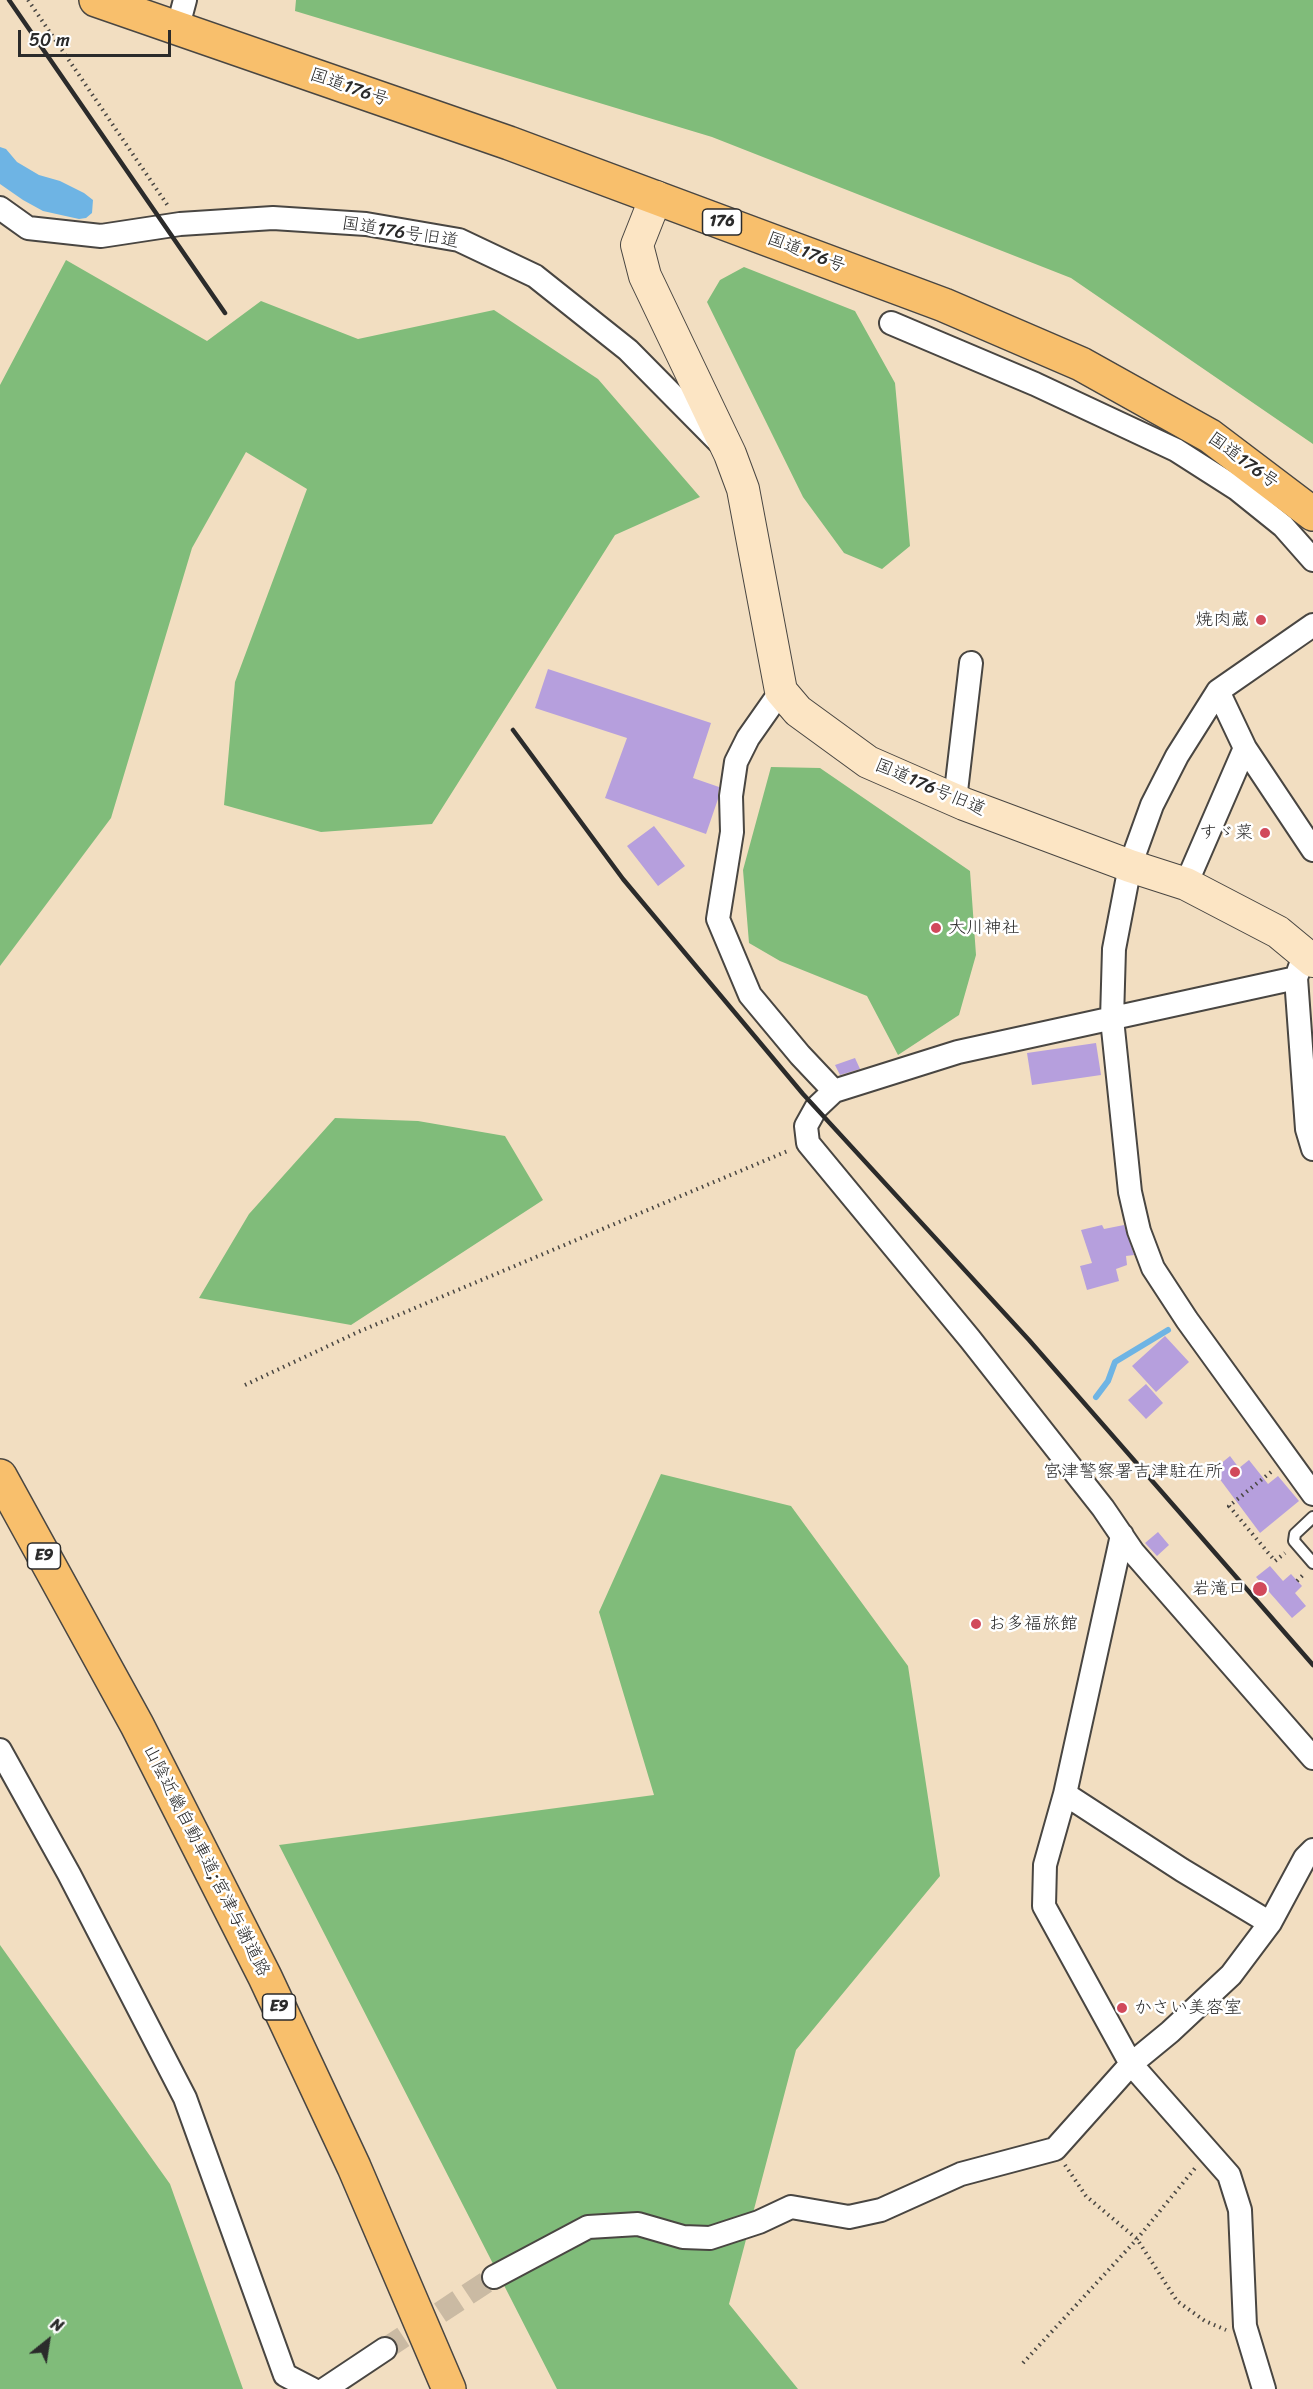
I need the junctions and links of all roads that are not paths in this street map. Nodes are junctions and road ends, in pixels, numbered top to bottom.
1 (96, 0) edge
2 (181, 15) edge
3 (656, 197) junction
4 (0, 208) edge
5 (891, 323) dead end
6 (730, 454) junction
7 (1218, 459) junction
8 (1313, 514) edge
9 (1313, 560) edge
10 (1313, 625) edge
11 (971, 663) dead end
12 (782, 692) junction
13 (1218, 692) junction
14 (1245, 748) junction
15 (955, 800) junction
16 (1313, 850) edge
17 (1130, 866) junction
18 (1186, 884) junction
19 (1307, 957) edge
20 (1112, 1019) junction
21 (834, 1091) junction
22 (1313, 1149) edge
23 (0, 1476) edge
24 (1313, 1494) edge
25 (0, 1516) edge
26 (1313, 1517) edge
27 (1122, 1535) junction
28 (1313, 1563) edge
29 (87, 1636) junction
30 (0, 1750) edge
31 (1313, 1758) edge
32 (1065, 1794) junction
33 (1313, 1850) edge
34 (1270, 1923) junction
35 (1131, 2064) junction
36 (494, 2277) tunnel mouth
37 (385, 2349) tunnel mouth
38 (312, 2389) edge
39 (325, 2389) edge
40 (449, 2389) edge
41 (1263, 2389) edge

1 - 2 highway, 国道176号 / 176
2 - 3 highway, 国道176号 / 176
3 - 6 street, 国道176号旧道
3 - 7 highway, 国道176号 / 176
4 - 6 street, 国道176号旧道
5 - 7 street
6 - 12 street, 国道176号旧道
7 - 8 highway, 国道176号 / 176
7 - 9 street
10 - 13 street
11 - 15 street
12 - 15 street, 国道176号旧道
12 - 21 street
13 - 14 street
13 - 17 street
14 - 16 street
14 - 18 street
15 - 17 street, 国道176号旧道
17 - 18 street, 国道176号旧道
17 - 20 street
18 - 19 street, 国道176号旧道
19 - 20 street
19 - 22 street
20 - 21 street
20 - 24 street
21 - 27 street
23 - 29 highway, 山陰近畿自動車道;宮津与謝道路 / E9
25 - 29 highway
26 - 28 lane
27 - 31 street
27 - 32 street
29 - 40 highway, 山陰近畿自動車道;宮津与謝道路 / E9
30 - 38 street
32 - 34 street
32 - 35 street
33 - 34 street
34 - 35 street
35 - 36 street
35 - 41 street
37 - 39 street

